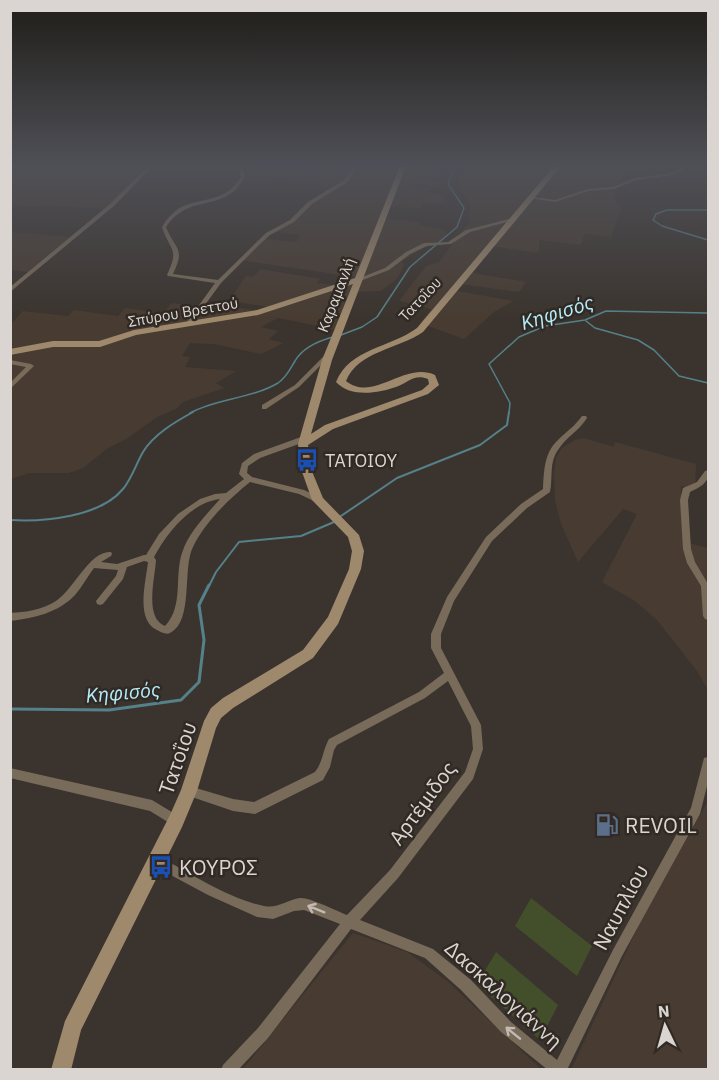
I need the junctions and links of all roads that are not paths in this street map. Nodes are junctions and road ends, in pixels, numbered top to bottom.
1 (98, 216) edge
2 (173, 216) edge
3 (296, 216) edge
4 (383, 216) edge
5 (515, 216) edge
6 (513, 219) junction
7 (357, 280) junction
8 (219, 282) junction
9 (10, 290) edge
10 (189, 323) junction
11 (10, 352) edge
12 (330, 352) junction
13 (10, 362) edge
14 (10, 387) edge
15 (264, 407) dead end
16 (584, 418) dead end
17 (309, 419) junction
18 (334, 426) junction
19 (322, 429) junction
20 (304, 440) junction
21 (708, 473) edge
22 (249, 479) junction
23 (227, 496) junction
24 (322, 504) junction
25 (108, 554) dead end
26 (149, 558) junction
27 (93, 565) junction
28 (123, 567) junction
29 (100, 601) dead end
30 (708, 616) edge
31 (10, 617) edge
32 (449, 675) junction
33 (708, 762) edge
34 (10, 773) edge
35 (189, 791) junction
36 (176, 821) junction
37 (156, 861) junction
38 (349, 922) junction
39 (61, 1070) edge
40 (228, 1070) edge
41 (559, 1070) edge

1 - 9 street
2 - 8 street
3 - 8 street
4 - 7 street, Καραμανλή
5 - 6 street, Τατοΐου
6 - 7 street
6 - 18 street, Τατοΐου
7 - 10 street, Σπύρου Βρεττού
7 - 12 street, Καραμανλή
8 - 10 street
10 - 11 street, Σπύρου Βρεττού
12 - 15 street
12 - 17 street, Καραμανλή
13 - 14 street
16 - 32 street, Αρτέμιδος
17 - 19 street
17 - 20 street, Καραμανλή
18 - 19 street, Τατοΐου
18 - 20 street, Τατοΐου
19 - 20 street, Τατοΐου
20 - 22 street
20 - 24 street, Τατοΐου
21 - 30 street
22 - 23 street
22 - 24 street
23 - 26 street
23 - 26 street
24 - 35 street, Τατοΐου
25 - 27 street
26 - 28 street
27 - 28 street
27 - 31 street
28 - 29 street
32 - 35 street
32 - 38 street, Αρτέμιδος
33 - 41 street, Ναυπλίου
34 - 36 street
35 - 36 street, Τατοΐου
36 - 37 street, Τατοΐου
38 -> 37 street, Δασκαλογιάννη
37 - 39 street, Τατοΐου
38 - 40 street, Αρτέμιδος
41 -> 38 street, Δασκαλογιάννη

